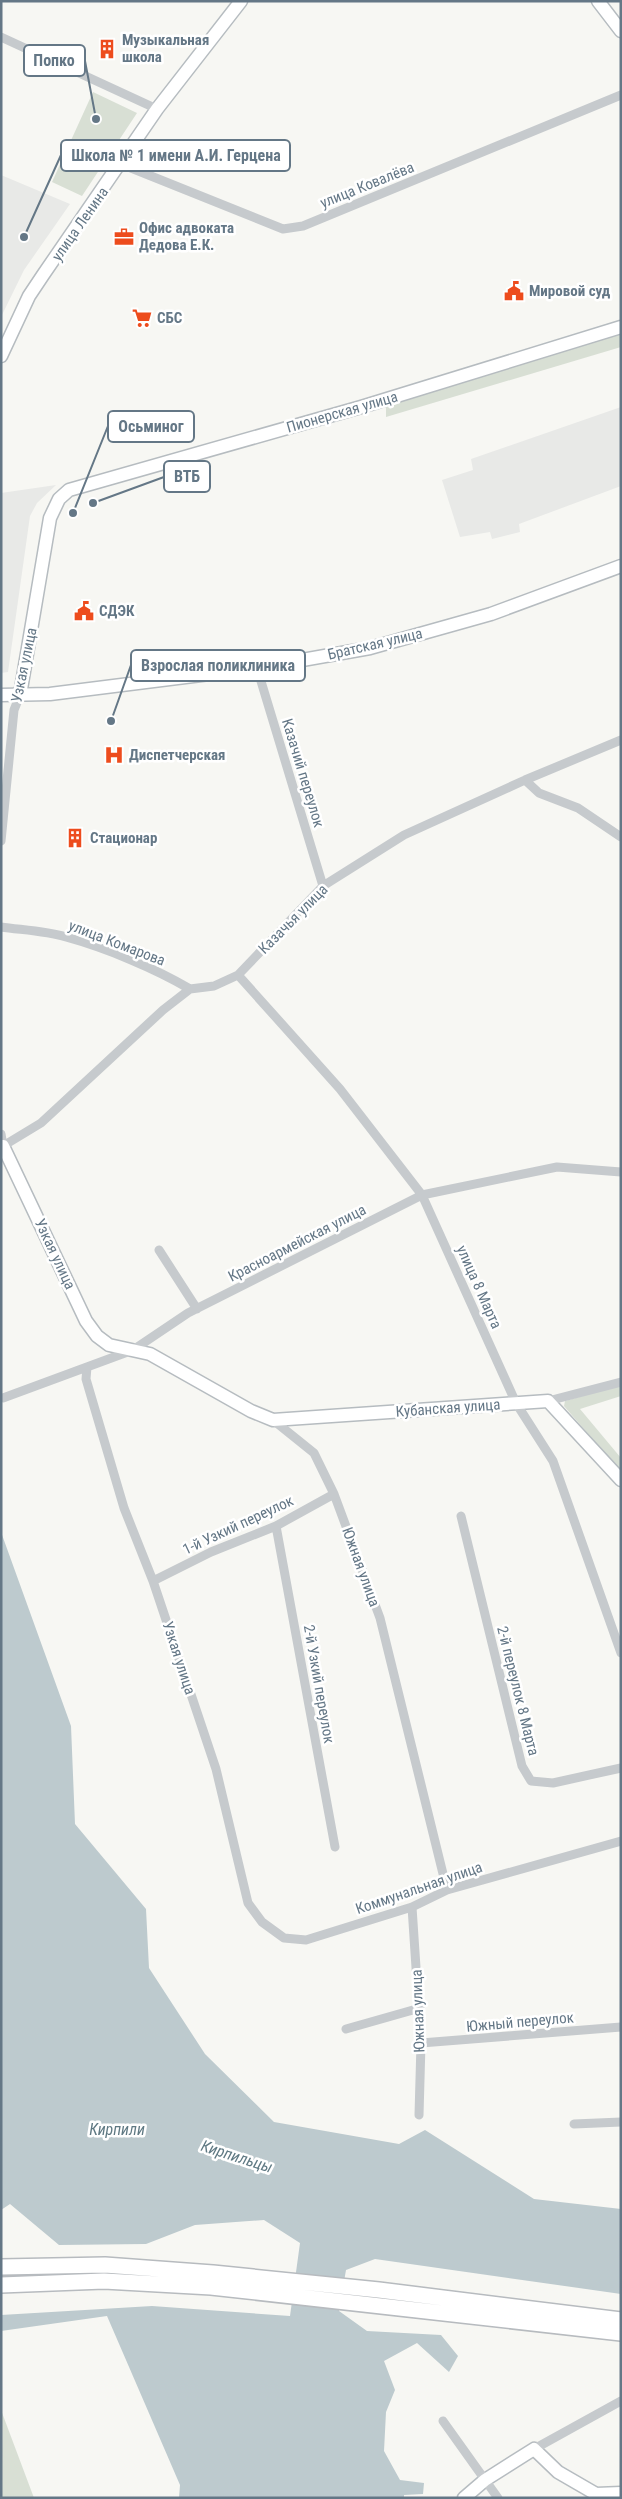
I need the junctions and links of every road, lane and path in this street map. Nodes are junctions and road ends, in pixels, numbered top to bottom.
1 (241, 1) edge
2 (598, 1) edge
3 (621, 30) edge
4 (1, 37) edge
5 (621, 95) edge
6 (157, 109) junction
7 (121, 164) junction
8 (621, 327) edge
9 (1, 356) edge
10 (64, 494) joint
11 (621, 566) edge
12 (257, 668) junction
13 (1, 695) edge
14 (20, 695) junction
15 (621, 740) edge
16 (525, 780) junction
17 (621, 837) edge
18 (1, 841) edge
19 (323, 886) junction
20 (1, 927) edge
21 (238, 975) junction
22 (190, 989) junction
23 (2, 1142) edge
24 (621, 1172) edge
25 (422, 1195) junction
26 (160, 1250) dead end
27 (197, 1309) junction
28 (133, 1350) junction
29 (87, 1367) junction
30 (621, 1382) edge
31 (3, 1398) dead end
32 (548, 1401) junction
33 (516, 1403) junction
34 (273, 1420) junction
35 (621, 1480) edge
36 (334, 1494) junction
37 (461, 1516) dead end
38 (276, 1526) junction
39 (153, 1580) junction
40 (621, 1653) edge
41 (621, 1768) edge
42 (621, 1842) edge
43 (335, 1846) dead end
44 (447, 1890) junction
45 (412, 1907) junction
46 (284, 1938) joint
47 (420, 2008) junction
48 (621, 2027) edge
49 (346, 2030) dead end
50 (421, 2043) junction
51 (419, 2115) dead end
52 (621, 2122) edge
53 (574, 2124) dead end
54 (1, 2267) edge
55 (1, 2285) edge
56 (286, 2288) junction
57 (378, 2297) junction
58 (621, 2320) edge
59 (621, 2333) edge
60 (621, 2401) edge
61 (443, 2421) dead end
62 (534, 2449) junction
63 (485, 2480) junction
64 (621, 2493) edge
65 (464, 2498) edge
66 (498, 2498) edge

1 - 6 main road, улица Ленина
2 - 3 main road
4 - 6 street
5 - 7 street, улица Ковалёва
6 - 7 main road, улица Ленина
7 - 9 main road, улица Ленина
8 - 10 main road, Пионерская улица
10 - 14 main road, Узкая улица
11 - 12 main road, Братская улица
12 - 14 main road, Братская улица
12 - 19 street, Казачий переулок
13 - 14 main road, Братская улица
14 - 18 street, Узкая улица
15 - 16 street, Казачья улица
16 - 17 street
16 - 19 street, Казачья улица
19 - 21 street, Казачья улица
20 - 22 street, улица Комарова
21 - 22 street, Казачья улица
21 - 25 street, улица 8 Марта
22 - 23 street
23 - 28 main road, Узкая улица
24 - 25 street, Красноармейская улица
25 - 27 street, Красноармейская улица
25 - 33 street, улица 8 Марта
26 - 27 street
27 - 28 street, Красноармейская улица
28 - 29 street, Красноармейская улица
28 - 34 main road, Южная улица
29 - 31 street, Красноармейская улица
29 - 39 street, Узкая улица
30 - 32 street, Кубанская улица
32 - 33 main road, Кубанская улица
32 - 35 main road
33 - 34 main road, Кубанская улица
33 - 40 street, улица 8 Марта
34 - 36 street, Южная улица
36 - 38 street, 1-й Узкий переулок
36 - 44 street, Южная улица
37 - 41 street, 2-й переулок 8 Марта
38 - 39 street, 1-й Узкий переулок
38 - 43 street, 2-й Узкий переулок
39 - 46 street, Узкая улица
42 - 44 street, Коммунальная улица
44 - 45 street, Коммунальная улица
45 - 46 street, Коммунальная улица
45 - 47 street, Южная улица
47 - 49 street
47 - 50 street, Южная улица
48 - 50 street, Южный переулок
50 - 51 street, Южная улица
52 - 53 street
54 - 56 main road
55 - 56 main road
56 - 57 main road
57 - 58 main road
57 - 59 main road
60 - 62 street
61 - 63 street
62 - 63 main road
62 - 64 main road
63 - 65 main road
63 - 66 street

